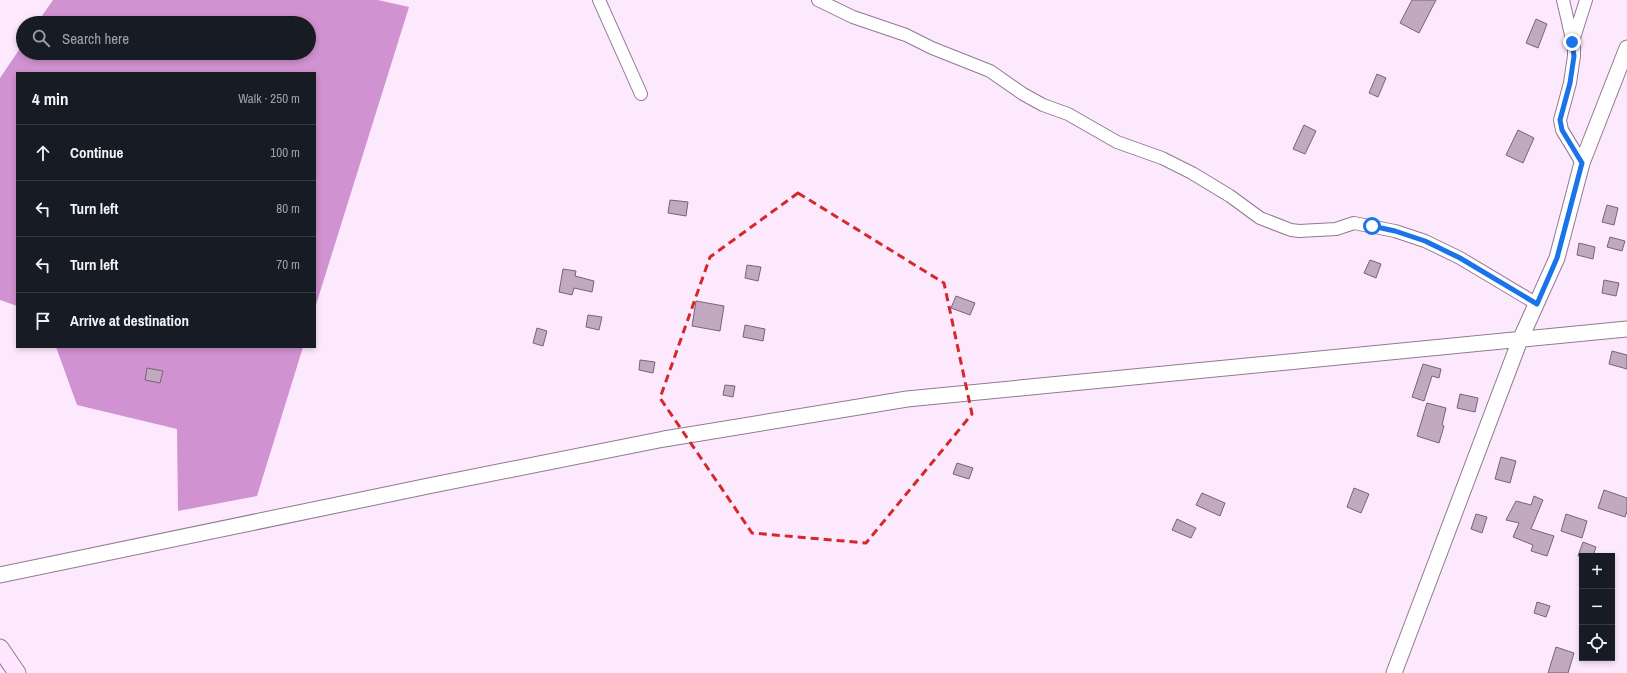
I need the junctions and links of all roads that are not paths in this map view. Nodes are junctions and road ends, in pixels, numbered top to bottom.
1 (599, 0) edge
2 (818, 0) edge
3 (1563, 0) edge
4 (1586, 0) edge
5 (1572, 42) junction
6 (1627, 48) edge
7 (641, 94) dead end
8 (1582, 163) junction
9 (1537, 304) junction
10 (1627, 329) edge
11 (1520, 340) junction
12 (0, 575) edge
13 (0, 648) edge
14 (17, 673) edge
15 (1394, 673) edge

1 - 7 street
2 - 9 street
3 - 5 street
4 - 5 street
5 - 8 street
6 - 8 street
8 - 9 street
9 - 11 street
10 - 11 street
11 - 12 street
11 - 15 street
13 - 14 main road

